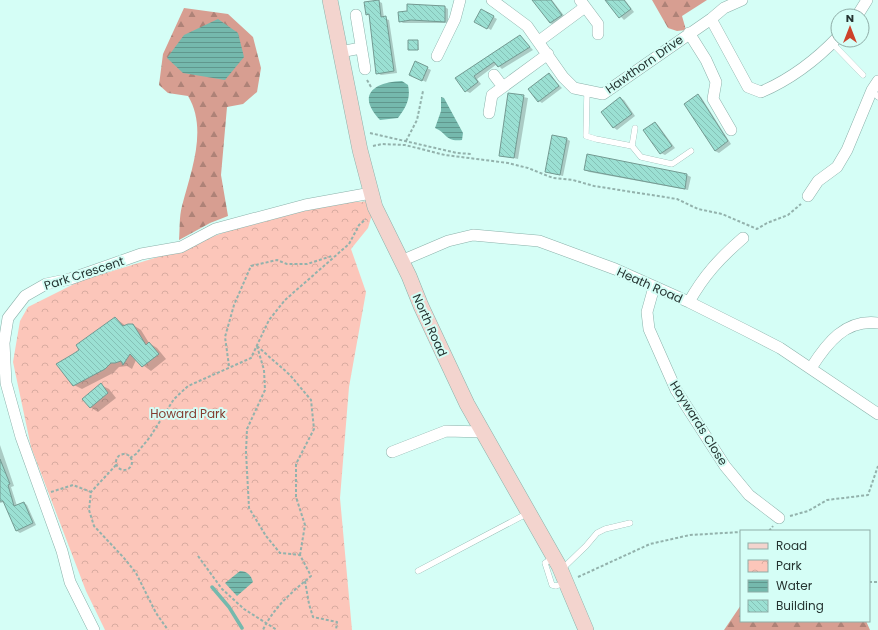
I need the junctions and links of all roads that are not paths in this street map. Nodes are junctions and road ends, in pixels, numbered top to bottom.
1 (330, 0) edge
2 (460, 0) edge
3 (742, 0) edge
4 (496, 1) edge
5 (582, 4) edge
6 (356, 15) dead end
7 (711, 19) junction
8 (689, 33) junction
9 (598, 34) dead end
10 (539, 41) junction
11 (830, 44) edge
12 (361, 48) junction
13 (841, 48) edge
14 (340, 52) junction
15 (548, 54) junction
16 (437, 56) dead end
17 (365, 69) dead end
18 (863, 75) dead end
19 (494, 76) dead end
20 (503, 87) junction
21 (876, 90) edge
22 (587, 92) junction
23 (489, 114) dead end
24 (635, 128) dead end
25 (731, 130) dead end
26 (632, 146) junction
27 (691, 151) dead end
28 (371, 193) junction
29 (808, 196) road end
30 (743, 238) dead end
31 (401, 260) junction
32 (654, 287) junction
33 (689, 302) junction
34 (878, 322) edge
35 (811, 368) junction
36 (878, 414) edge
37 (483, 432) junction
38 (392, 452) dead end
39 (530, 512) junction
40 (779, 518) road end
41 (630, 523) dead end
42 (418, 571) dead end
43 (564, 576) junction
44 (94, 630) edge
45 (586, 630) edge

1 - 14 street, North Road
2 - 16 street
3 - 7 street, Hawthorn Drive
4 - 10 street, Hawthorn Drive
5 - 9 street
5 - 10 street
6 - 12 street
7 - 8 street, Hawthorn Drive
7 - 11 street
8 - 22 street, Hawthorn Drive
8 - 25 street
10 - 15 street, Hawthorn Drive
12 - 14 street
12 - 17 street
13 - 18 lane
14 - 28 street, North Road
15 - 20 street
15 - 22 street, Hawthorn Drive
19 - 20 street
20 - 23 street
21 - 29 street
22 - 26 lane
24 - 26 lane
26 - 27 lane
28 - 31 street, North Road
28 - 44 street, Park Crescent
30 - 33 street
31 - 32 street, Heath Road
31 - 37 street, North Road
32 - 33 street, Heath Road
32 - 40 street, Haywards Close
33 - 35 street, Heath Road
34 - 35 street
35 - 36 street, Heath Road
37 - 38 street
37 - 39 street, North Road
39 - 42 lane
39 - 43 street, North Road
41 - 43 lane
43 - 45 street, North Road

